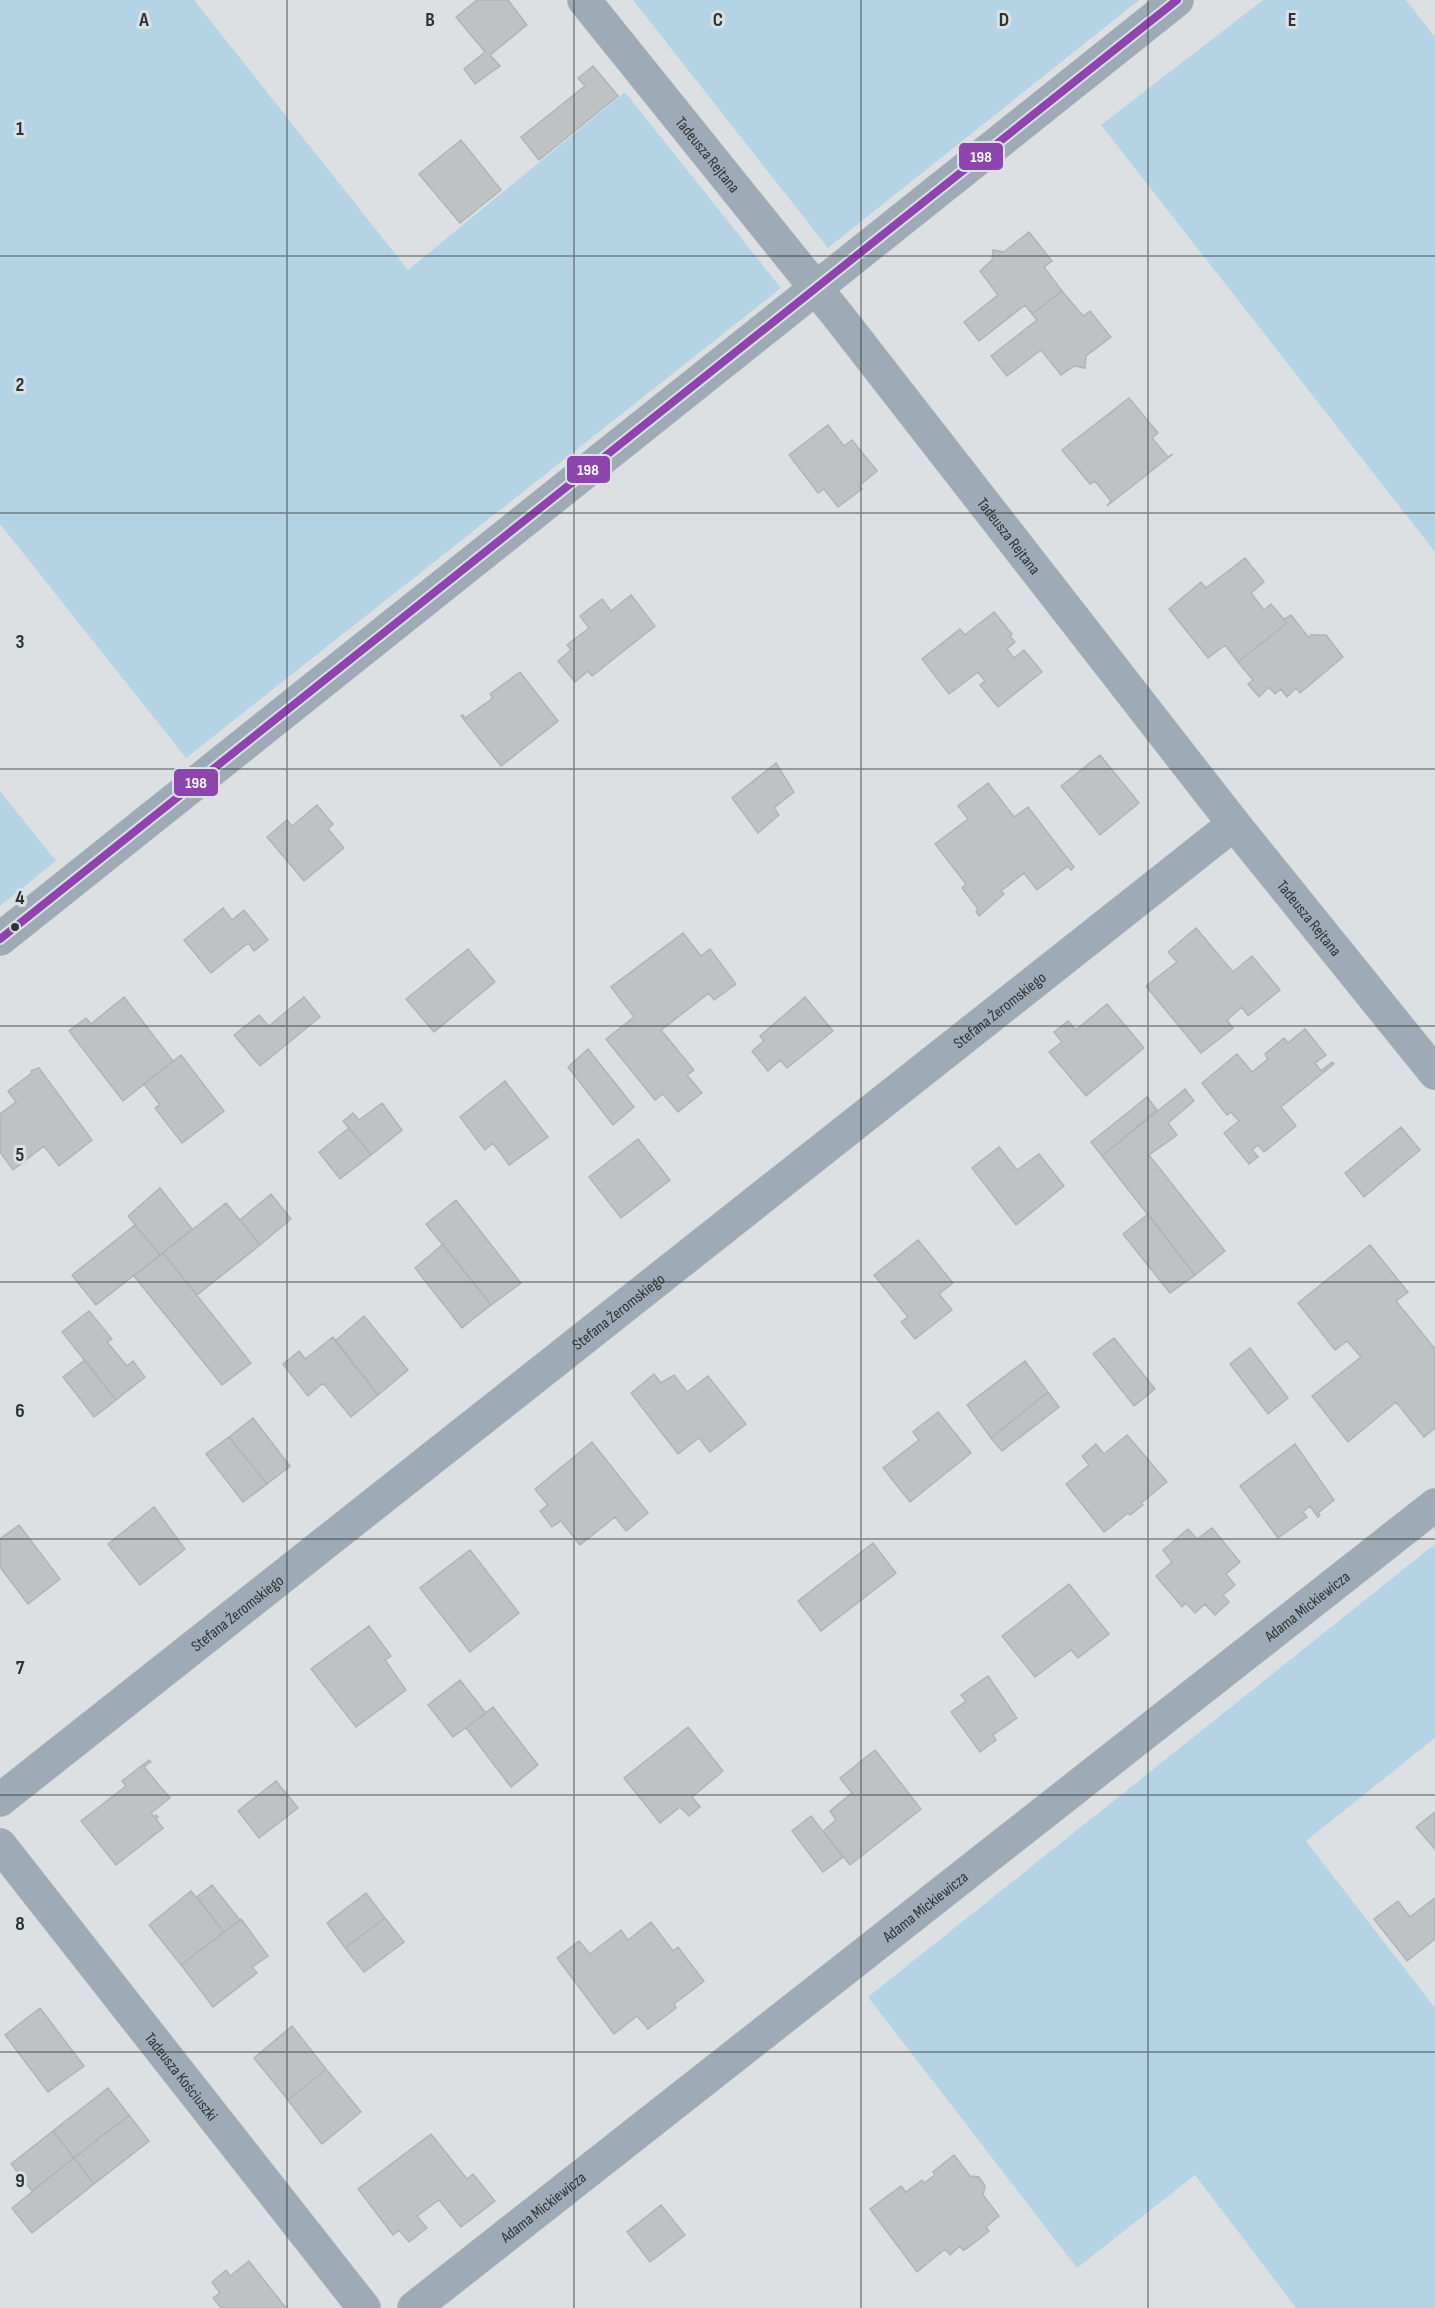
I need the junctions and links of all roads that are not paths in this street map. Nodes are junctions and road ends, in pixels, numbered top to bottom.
1 (584, 0) edge
2 (1177, 0) edge
3 (816, 290) junction
4 (1234, 824) junction
5 (0, 939) edge
6 (1435, 1073) edge
7 (1435, 1504) edge
8 (0, 1800) edge
9 (0, 1845) edge
10 (364, 2308) edge
11 (414, 2308) edge

1 - 3 street, Tadeusza Rejtana
2 - 3 street
3 - 4 street, Tadeusza Rejtana
3 - 5 street
4 - 6 street, Tadeusza Rejtana
4 - 8 street, Stefana Żeromskiego
7 - 11 street, Adama Mickiewicza
9 - 10 street, Tadeusza Kościuszki

